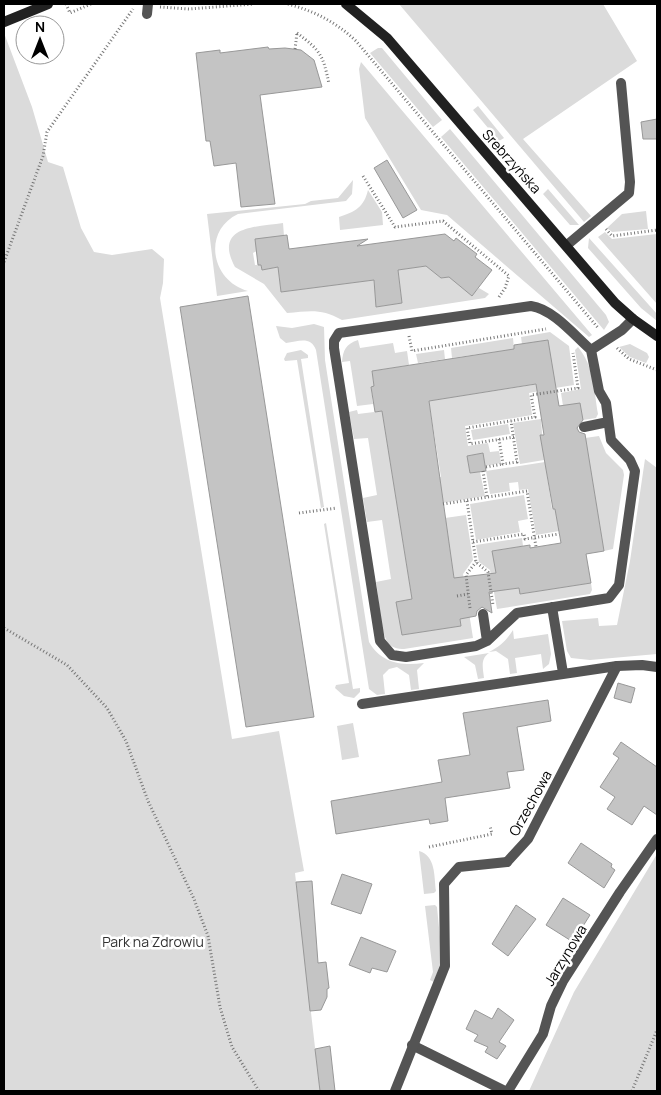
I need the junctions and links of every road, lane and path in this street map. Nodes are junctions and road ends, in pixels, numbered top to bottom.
1 (48, 4) edge
2 (66, 4) edge
3 (91, 4) edge
4 (137, 4) edge
5 (254, 4) edge
6 (288, 4) edge
7 (346, 4) edge
8 (148, 8) edge
9 (4, 22) edge
10 (295, 49) dead end
11 (329, 84) dead end
12 (621, 84) dead end
13 (363, 176) dead end
14 (598, 220) junction
15 (657, 230) edge
16 (567, 246) junction
17 (4, 262) edge
18 (489, 299) dead end
19 (633, 319) junction
20 (407, 324) junction
21 (551, 328) dead end
22 (657, 336) edge
23 (579, 339) junction
24 (608, 339) junction
25 (591, 350) junction
26 (657, 370) edge
27 (511, 421) junction
28 (608, 422) junction
29 (584, 427) dead end
30 (514, 437) junction
31 (499, 439) junction
32 (503, 464) junction
33 (487, 497) junction
34 (467, 501) junction
35 (443, 504) dead end
36 (337, 508) dead end
37 (300, 513) dead end
38 (559, 534) dead end
39 (535, 538) junction
40 (473, 542) junction
41 (536, 547) dead end
42 (476, 562) junction
43 (468, 594) junction
44 (457, 596) dead end
45 (552, 607) junction
46 (471, 611) dead end
47 (483, 614) dead end
48 (4, 628) edge
49 (499, 630) junction
50 (487, 641) junction
51 (618, 666) junction
52 (657, 667) edge
53 (562, 673) junction
54 (362, 704) dead end
55 (490, 826) dead end
56 (657, 839) edge
57 (429, 847) dead end
58 (657, 1030) edge
59 (412, 1045) junction
60 (259, 1091) edge
61 (395, 1091) edge
62 (507, 1091) edge
63 (632, 1091) edge

1 - 9 street
2 - 3 path
4 - 17 path
5 - 8 path
6 - 24 path
7 - 16 street, Srebrzyńska
10 - 11 path
12 - 14 street
13 - 18 path
14 - 15 path
14 - 16 street
16 - 19 street, Srebrzyńska
19 - 22 street, Srebrzyńska
19 - 24 street
20 - 21 path
20 - 23 street
20 - 50 street
23 - 25 street
23 - 27 path
24 - 25 street
24 - 26 path
25 - 28 street
27 - 30 path
27 - 31 path
28 - 29 street
28 - 45 street
30 - 31 path
30 - 32 path
31 - 32 path
32 - 33 path
33 - 34 path
33 - 39 path
34 - 35 path
34 - 40 path
36 - 37 path
38 - 39 path
39 - 40 path
39 - 41 path
40 - 42 path
42 - 43 path
42 - 49 path
43 - 44 path
43 - 46 path
45 - 49 street
45 - 53 street
47 - 50 street
48 - 60 path
49 - 50 street
51 - 52 street
51 - 53 street
51 - 59 street, Orzechowa
53 - 54 street
55 - 57 path
56 - 62 street, Jarzynowa
58 - 63 path
59 - 61 street, Orzechowa
59 - 62 street

